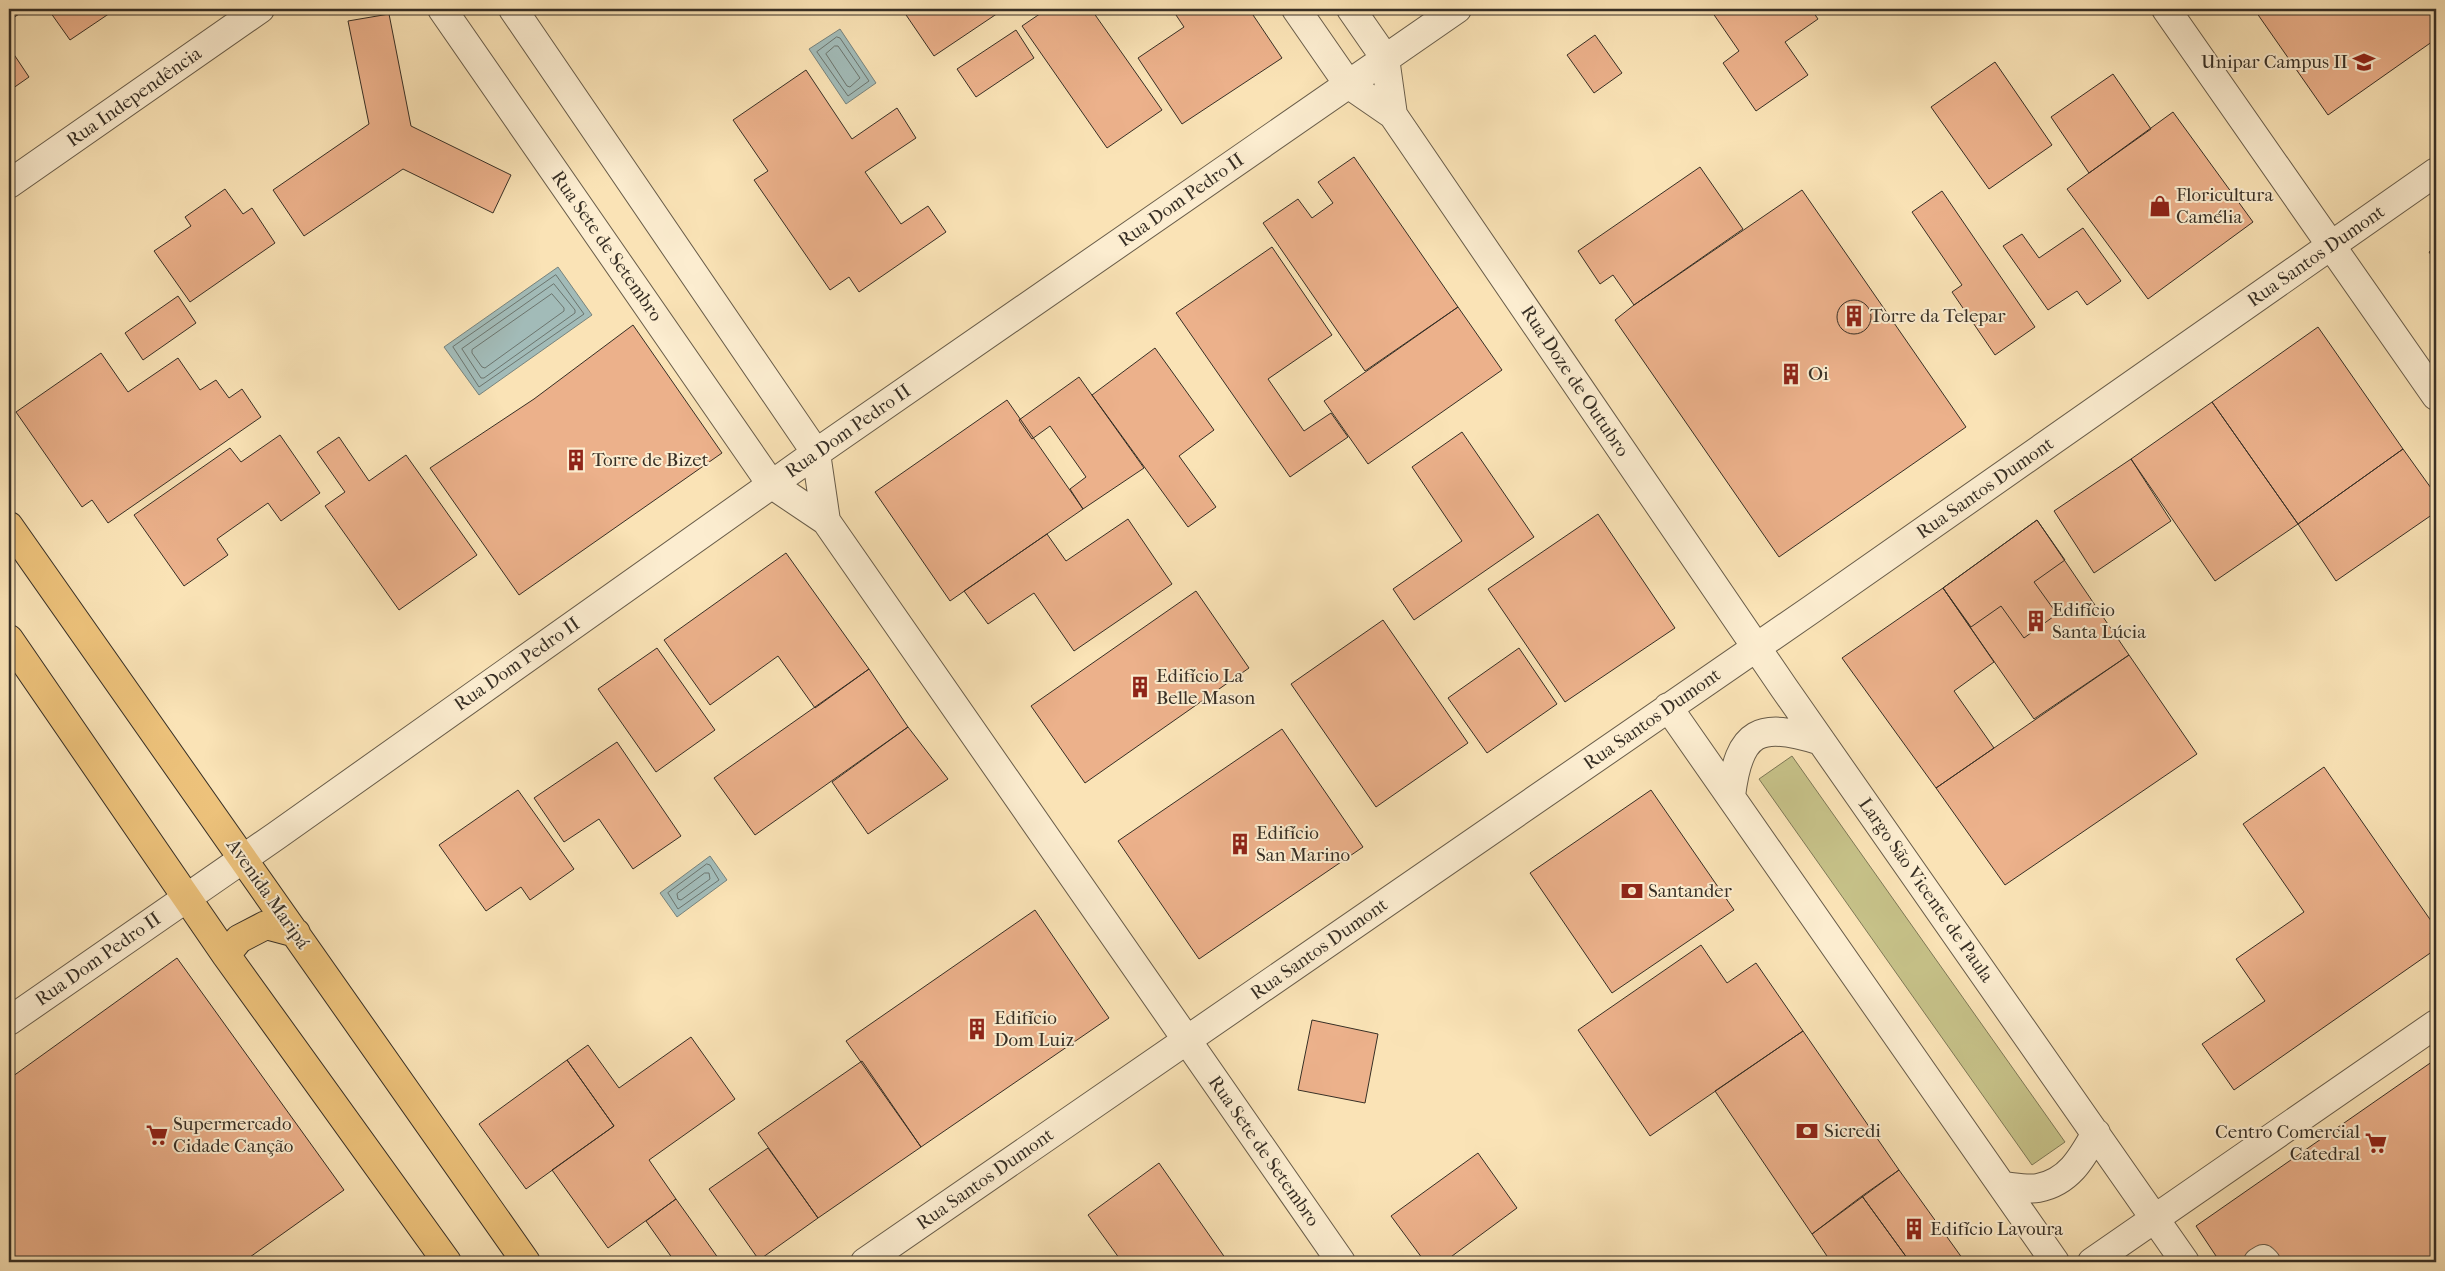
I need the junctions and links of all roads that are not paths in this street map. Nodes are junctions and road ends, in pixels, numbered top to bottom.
1 (260, 9) edge
2 (442, 9) edge
3 (513, 9) edge
4 (1296, 9) edge
5 (1351, 9) edge
6 (1457, 9) edge
7 (2166, 9) edge
8 (1385, 58) junction
9 (1348, 84) junction
10 (1392, 115) junction
11 (2436, 172) edge
12 (9, 184) edge
13 (2331, 246) junction
14 (2436, 396) edge
15 (816, 453) junction
16 (771, 484) junction
17 (826, 521) junction
18 (9, 526) edge
19 (9, 639) edge
20 (1756, 647) junction
21 (1668, 708) junction
22 (1821, 741) junction
23 (1731, 796) junction
24 (243, 858) junction
25 (188, 897) junction
26 (296, 932) junction
27 (226, 955) junction
28 (9, 1021) edge
29 (2436, 1024) edge
30 (1186, 1040) junction
31 (2096, 1133) junction
32 (2003, 1186) junction
33 (2155, 1219) junction
34 (447, 1262) edge
35 (526, 1262) edge
36 (865, 1262) edge
37 (1341, 1262) edge
38 (2055, 1262) edge
39 (2092, 1262) edge
40 (2186, 1262) edge
41 (2258, 1262) edge
42 (2266, 1262) edge

1 - 12 street, Rua Independência
2 - 16 street, Rua Sete de Setembro
3 - 15 street
4 - 9 street
5 - 8 street
6 - 8 street, Rua Dom Pedro II
7 - 13 street
8 - 9 street, Rua Dom Pedro II
8 - 10 street
9 - 10 street
9 - 15 street, Rua Dom Pedro II
10 - 20 street, Rua Doze de Outubro
11 - 13 street, Rua Santos Dumont
13 - 14 street
13 - 20 street, Rua Santos Dumont
15 - 16 street, Rua Dom Pedro II
15 - 17 street
16 - 17 street
16 - 24 street, Rua Dom Pedro II
17 - 30 street, Rua Sete de Setembro
18 - 24 main road, Avenida Maripá
19 - 25 main road
20 - 21 street, Rua Santos Dumont
20 - 22 street, Largo São Vicente de Paula
21 - 23 street
21 - 30 street, Rua Santos Dumont
22 - 23 street
22 - 31 street, Largo São Vicente de Paula
23 - 32 street
24 - 25 street, Rua Dom Pedro II
24 - 26 main road, Avenida Maripá
25 - 27 main road
25 - 28 street, Rua Dom Pedro II
26 - 27 main road
26 - 35 main road, Avenida Maripá
27 - 34 main road
29 - 33 street
30 - 36 street, Rua Santos Dumont
30 - 37 street, Rua Sete de Setembro
31 - 32 street
31 - 33 street, Largo São Vicente de Paula
32 - 38 street
33 - 39 street
33 - 40 street, Largo São Vicente de Paula
41 - 42 street

